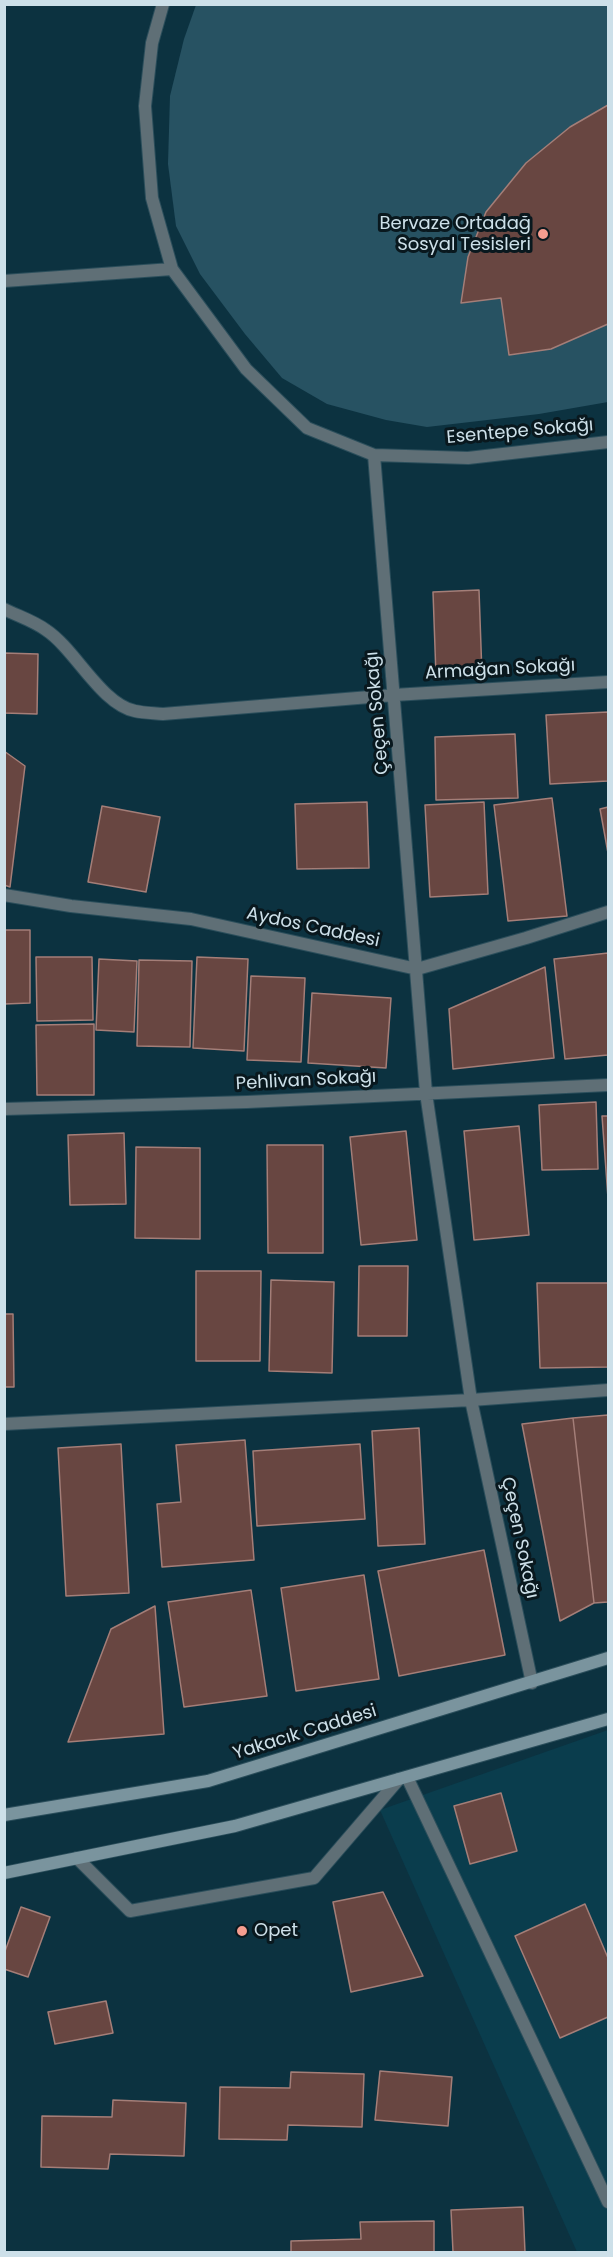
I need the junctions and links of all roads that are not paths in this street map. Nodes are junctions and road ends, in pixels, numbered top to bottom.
1 (163, 4) edge
2 (172, 269) junction
3 (4, 281) edge
4 (609, 442) edge
5 (374, 455) junction
6 (4, 609) edge
7 (609, 682) edge
8 (394, 695) junction
9 (4, 895) edge
10 (609, 912) edge
11 (417, 969) junction
12 (609, 1085) edge
13 (426, 1093) junction
14 (4, 1109) edge
15 (609, 1390) edge
16 (471, 1400) junction
17 (4, 1424) edge
18 (609, 1658) edge
19 (532, 1683) junction
20 (609, 1719) edge
21 (403, 1778) junction
22 (4, 1815) edge
23 (77, 1858) junction
24 (4, 1873) edge
25 (609, 2202) edge

1 - 2 street, Esentepe Sokağı
2 - 3 street
2 - 5 street, Esentepe Sokağı
4 - 5 street, Esentepe Sokağı
5 - 8 street, Çeçen Sokağı
6 - 8 street, Armağan Sokağı
7 - 8 street, Armağan Sokağı
8 - 11 street, Çeçen Sokağı
9 - 11 street, Aydos Caddesi
10 - 11 street, Aydos Caddesi
11 - 13 street, Çeçen Sokağı
12 - 13 street, Pehlivan Sokağı
13 - 14 street, Pehlivan Sokağı
13 - 16 street, Çeçen Sokağı
15 - 16 street
16 - 17 street
16 - 19 street, Çeçen Sokağı
18 - 19 main road, Yakacık Caddesi
19 - 22 main road, Yakacık Caddesi
20 - 21 main road
21 - 23 main road
21 - 23 street
21 - 25 street
23 - 24 main road

